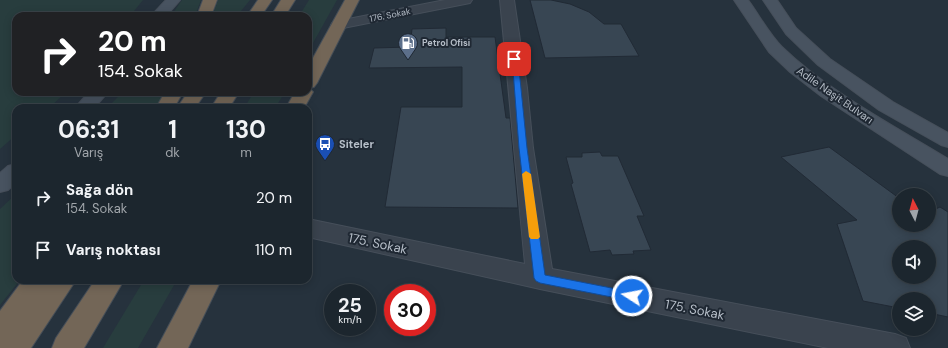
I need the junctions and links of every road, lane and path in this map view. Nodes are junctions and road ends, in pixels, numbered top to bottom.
1 (162, 0) edge
2 (173, 0) edge
3 (210, 0) edge
4 (265, 0) edge
5 (288, 0) edge
6 (352, 0) edge
7 (465, 0) edge
8 (507, 0) edge
9 (741, 0) edge
10 (770, 0) edge
11 (154, 12) edge
12 (162, 12) edge
13 (206, 12) edge
14 (257, 12) edge
15 (280, 12) edge
16 (338, 25) junction
17 (312, 75) edge
18 (95, 96) edge
19 (88, 104) edge
20 (948, 141) edge
21 (948, 169) edge
22 (12, 174) edge
23 (0, 185) edge
24 (312, 229) edge
25 (540, 278) junction
26 (35, 284) edge
27 (59, 284) edge
28 (107, 284) edge
29 (205, 284) edge
30 (0, 334) edge
31 (13, 348) edge
32 (67, 348) edge
33 (172, 348) edge
34 (895, 348) edge

1 - 11 main road
2 - 12 main road
3 - 13 highway
4 - 14 highway
5 - 15 highway
6 - 16 highway
7 - 16 street, 176. Sokak
8 - 25 street
9 - 21 main road, Adile Naşit Bulvarı
10 - 20 main road, Adile Naşit Bulvarı
16 - 17 highway
18 - 19 main road
22 - 23 main road
24 - 25 street, 175. Sokak
25 - 34 street, 175. Sokak
26 - 30 highway
27 - 31 highway
28 - 32 highway
29 - 33 highway

